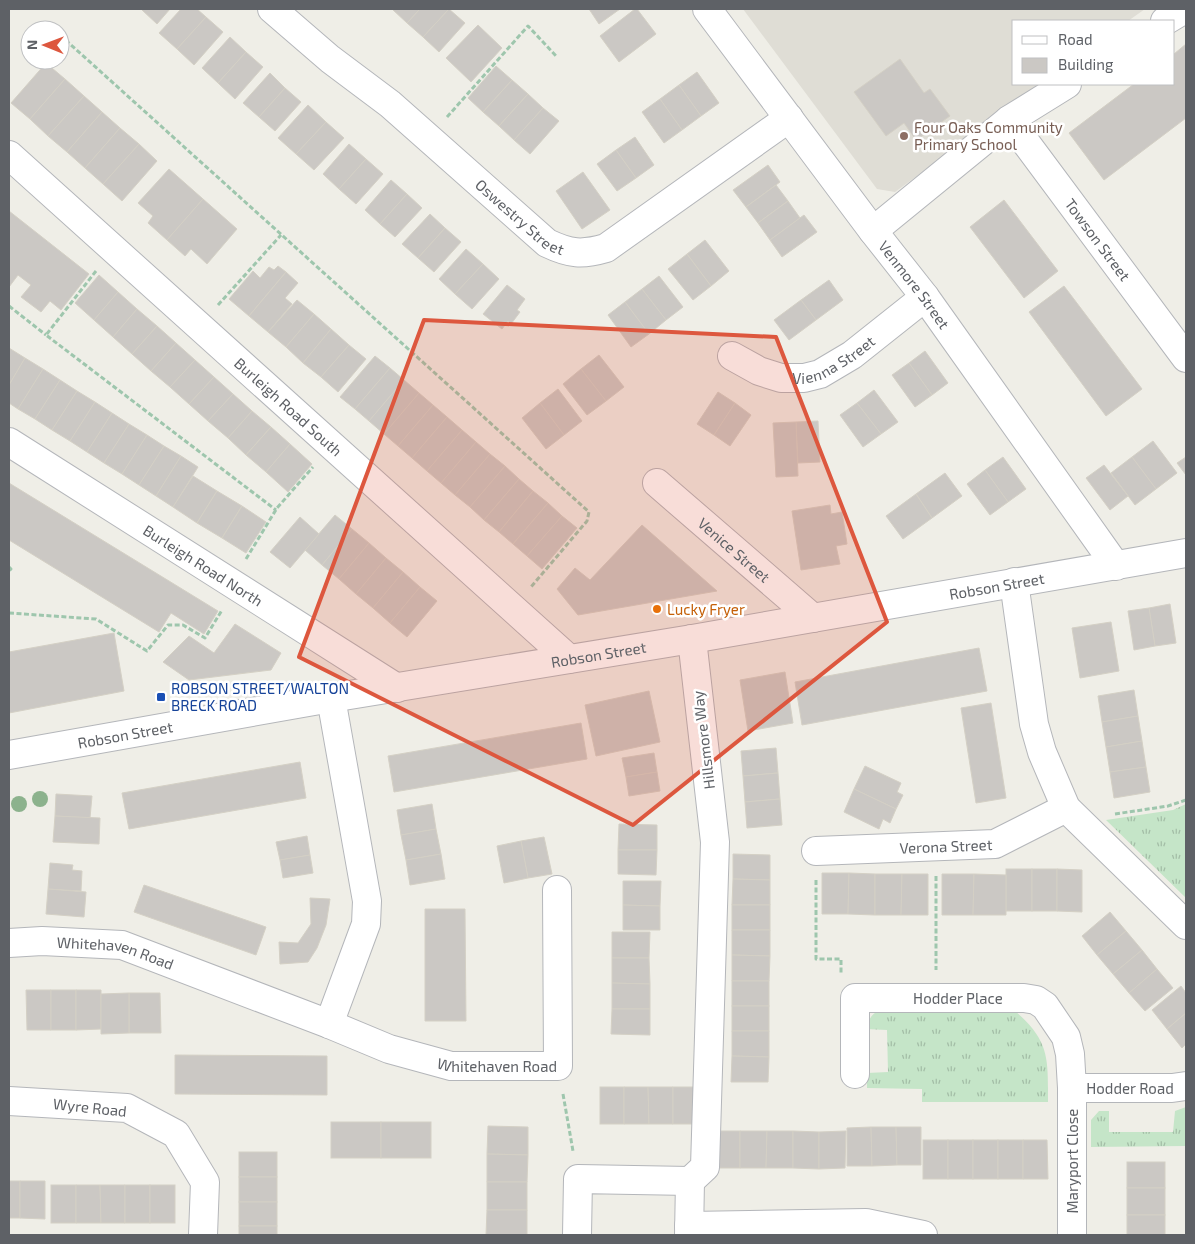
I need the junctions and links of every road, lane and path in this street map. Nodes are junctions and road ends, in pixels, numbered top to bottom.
1 (272, 9) edge
2 (707, 9) edge
3 (1185, 9) edge
4 (1167, 20) edge
5 (70, 44) edge
6 (557, 57) dead end
7 (1065, 85) edge
8 (789, 118) junction
9 (1009, 120) junction
10 (428, 138) junction
11 (9, 155) edge
12 (873, 231) junction
13 (281, 235) junction
14 (113, 249) junction
15 (925, 297) junction
16 (9, 306) edge
17 (199, 326) junction
18 (46, 335) junction
19 (732, 356) dead end
20 (1186, 358) edge
21 (9, 442) edge
22 (332, 445) junction
23 (657, 483) dead end
24 (276, 510) junction
25 (1186, 553) edge
26 (1116, 566) junction
27 (1014, 582) junction
28 (234, 584) junction
29 (513, 608) junction
30 (9, 613) edge
31 (813, 618) junction
32 (692, 639) junction
33 (569, 659) junction
34 (398, 688) junction
35 (331, 698) junction
36 (9, 755) edge
37 (1186, 800) edge
38 (1072, 814) junction
39 (935, 845) junction
40 (816, 851) joint
41 (557, 890) dead end
42 (1186, 925) edge
43 (9, 943) edge
44 (855, 998) junction
45 (937, 998) junction
46 (329, 1024) junction
47 (558, 1066) junction
48 (856, 1074) dead end
49 (1186, 1086) edge
50 (1072, 1088) junction
51 (9, 1101) edge
52 (578, 1179) junction
53 (690, 1181) junction
54 (689, 1231) edge
55 (203, 1235) edge
56 (577, 1235) edge
57 (923, 1235) edge
58 (1072, 1235) edge

1 - 10 street, Oswestry Street
2 - 8 street, Venmore Street
3 - 4 street
5 - 13 path
6 - 10 path
7 - 9 street
8 - 10 street, Oswestry Street
8 - 12 street, Venmore Street
9 - 12 street
9 - 20 street, Towson Street
11 - 14 street, Burleigh Road South
12 - 15 street, Venmore Street
13 - 17 path
13 - 29 path
14 - 17 street, Burleigh Road South
14 - 18 path
15 - 19 street, Vienna Street
15 - 26 street, Venmore Street
16 - 18 path
17 - 22 street, Burleigh Road South
18 - 24 path
21 - 28 street, Burleigh Road North
22 - 24 path
22 - 29 street, Burleigh Road South
23 - 31 street, Venice Street
24 - 28 path
25 - 26 street, Robson Street
26 - 27 street, Robson Street
27 - 31 street, Robson Street
27 - 38 street
28 - 30 path
28 - 34 street, Burleigh Road North
29 - 33 street, Burleigh Road South
31 - 32 street, Robson Street
32 - 33 street, Robson Street
32 - 53 street, Hillsmore Way
33 - 34 street, Robson Street
34 - 35 street, Robson Street
35 - 36 street, Robson Street
35 - 46 street
37 - 38 path
38 - 39 street, Verona Street
38 - 42 street
39 - 40 street, Verona Street
39 - 45 path
40 - 44 path
41 - 47 street, Whitehaven Road
43 - 46 street, Whitehaven Road
44 - 45 street, Hodder Place
44 - 48 street
45 - 50 street, Hodder Place
46 - 47 street, Whitehaven Road
47 - 52 path
49 - 50 street, Hodder Road
50 - 58 street, Maryport Close
51 - 55 street, Wyre Road
52 - 53 street
52 - 56 street
53 - 54 street
54 - 57 street

